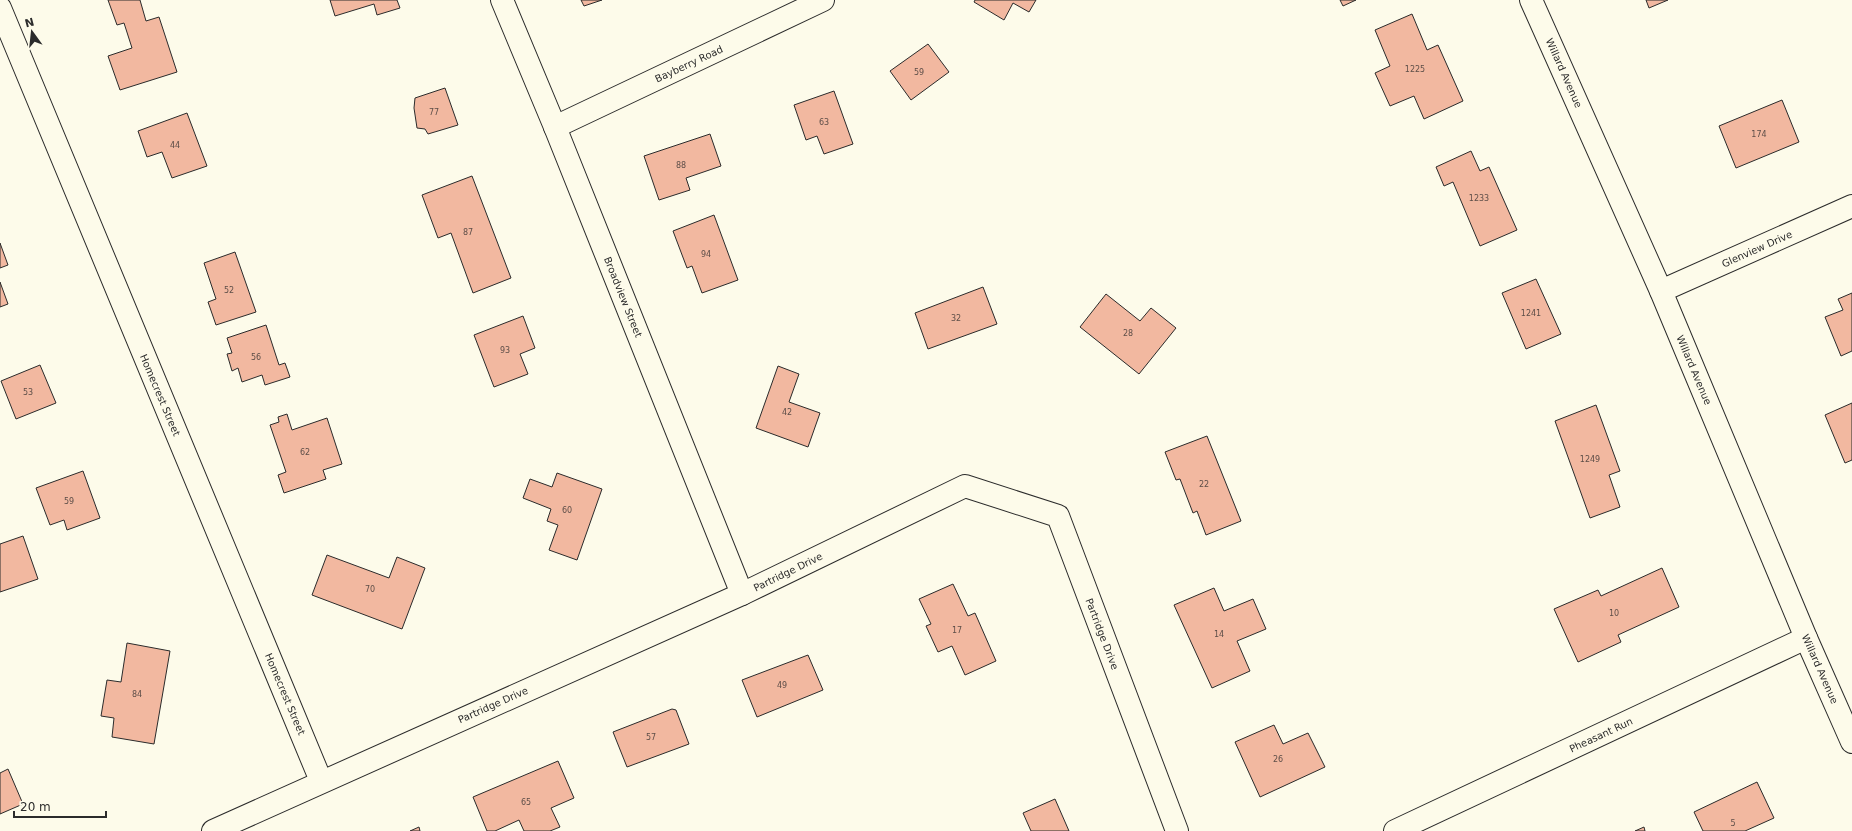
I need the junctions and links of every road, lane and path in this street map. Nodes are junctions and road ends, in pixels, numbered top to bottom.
1 (502, 0) edge
2 (823, 0) edge
3 (1531, 0) edge
4 (0, 8) edge
5 (555, 127) junction
6 (1852, 206) edge
7 (1662, 291) junction
8 (742, 594) junction
9 (1806, 638) junction
10 (1852, 742) edge
11 (321, 781) junction
12 (213, 831) edge
13 (1177, 831) edge
14 (1395, 831) edge

1 - 5 street, Broadview Street
2 - 5 street, Bayberry Road
3 - 7 street, Willard Avenue
4 - 11 street, Homecrest Street
5 - 8 street, Broadview Street
6 - 7 street, Glenview Drive
7 - 9 street, Willard Avenue
8 - 11 street, Partridge Drive
8 - 13 street, Partridge Drive
9 - 10 street, Willard Avenue
9 - 14 street, Pheasant Run
11 - 12 street, Partridge Drive

